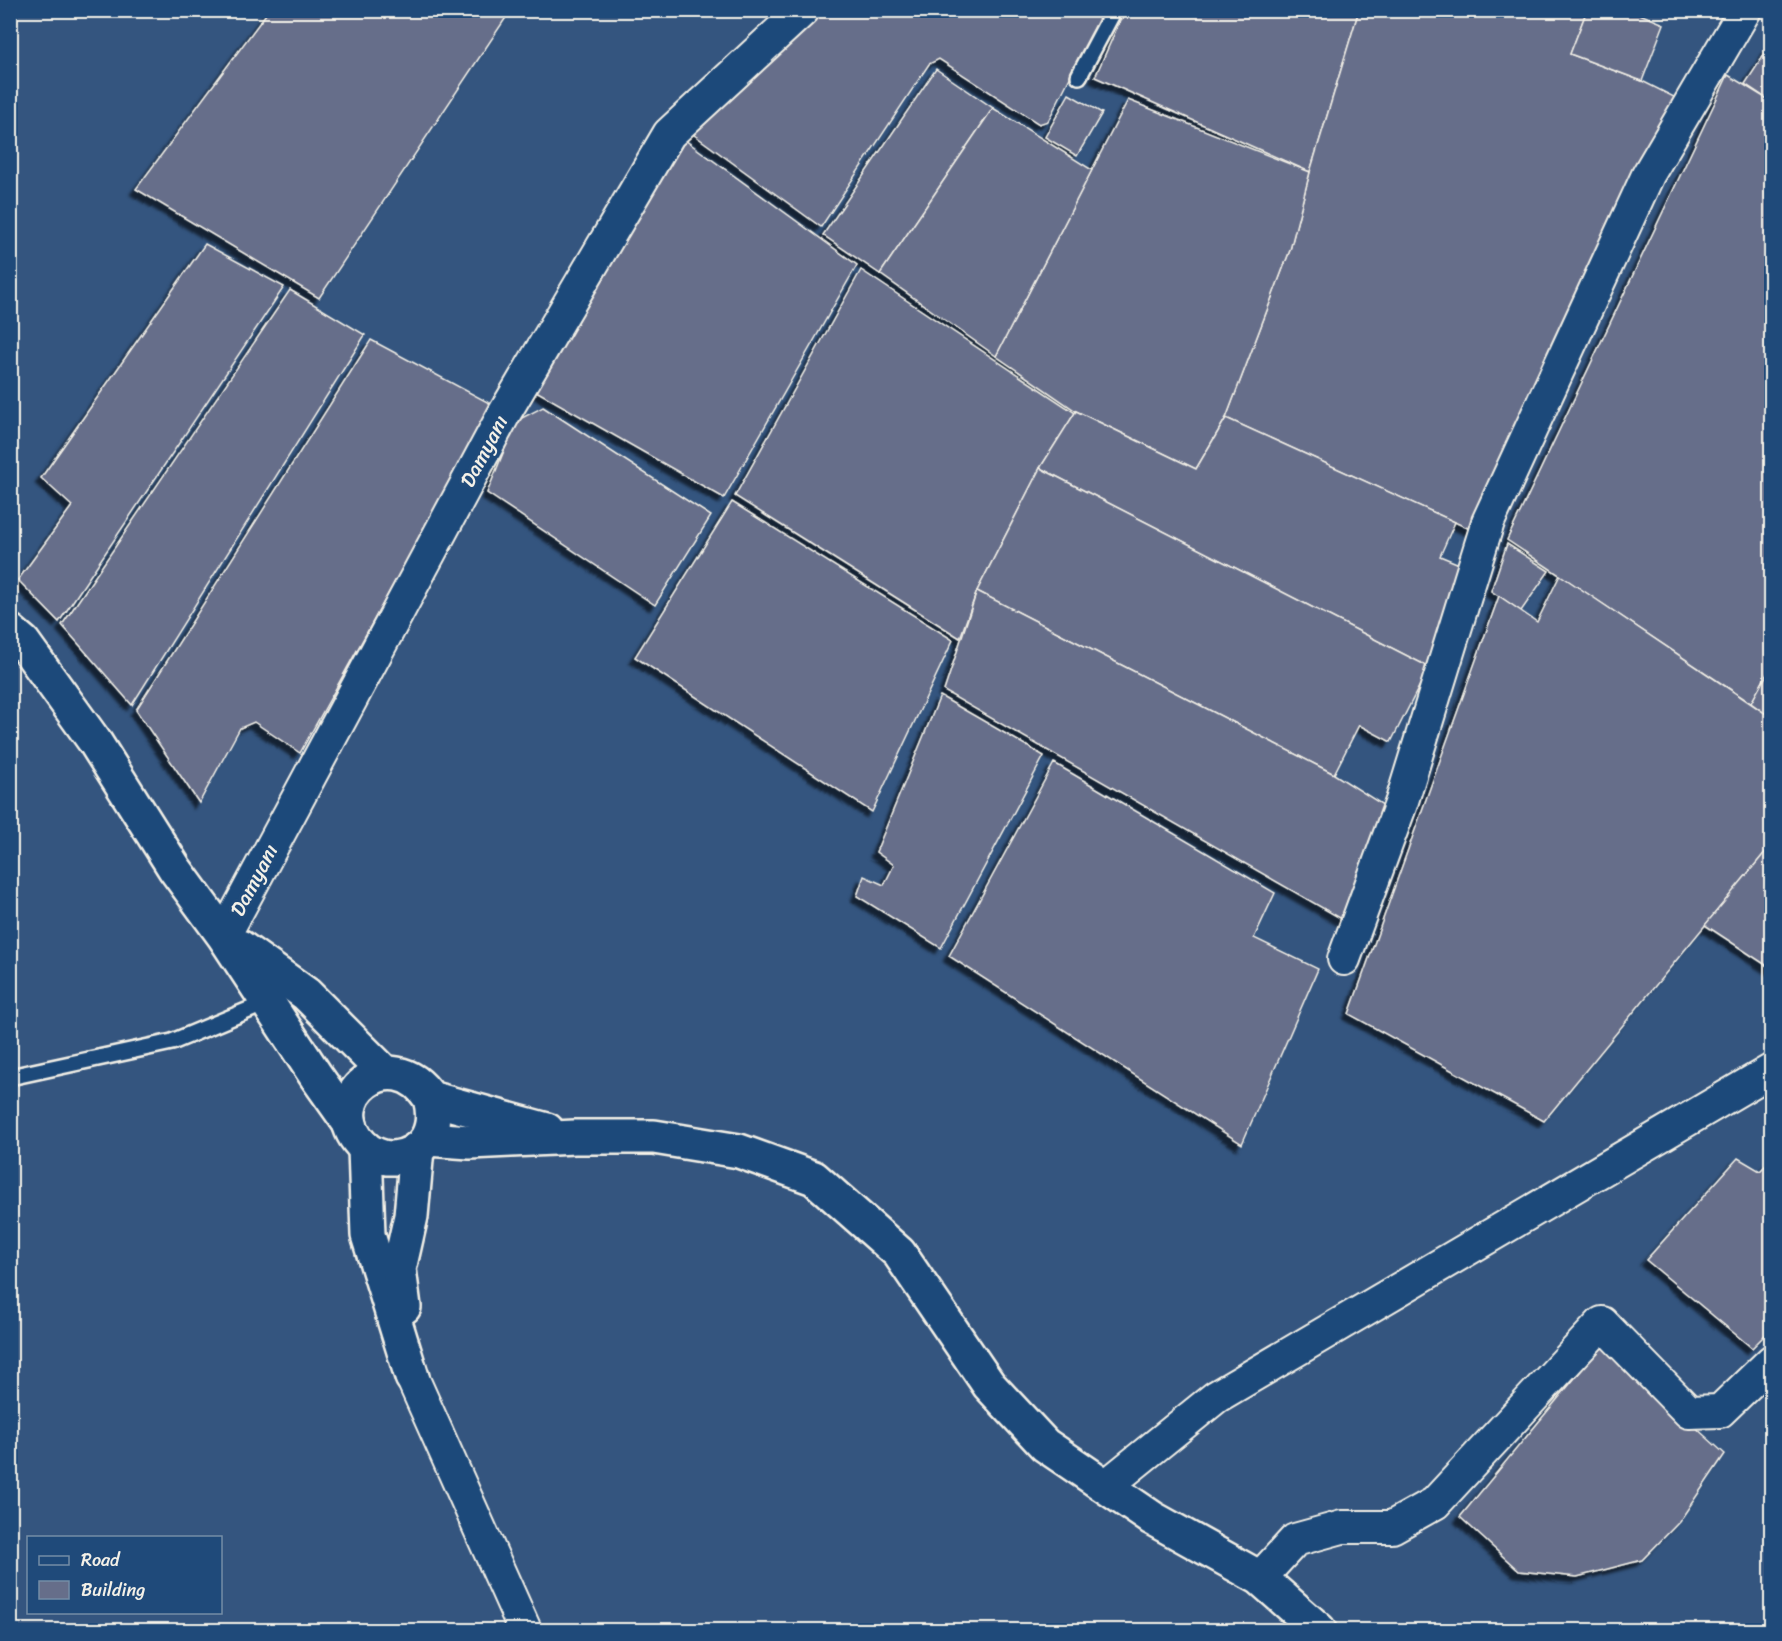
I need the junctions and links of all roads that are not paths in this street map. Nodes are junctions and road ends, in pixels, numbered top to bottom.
1 (803, 10) edge
2 (1114, 10) edge
3 (1745, 10) edge
4 (1079, 76) dead end
5 (10, 631) edge
6 (224, 936) junction
7 (1344, 959) dead end
8 (268, 1002) junction
9 (1772, 1070) edge
10 (385, 1073) junction
11 (10, 1077) edge
12 (430, 1098) junction
13 (357, 1136) junction
14 (576, 1137) junction
15 (422, 1144) junction
16 (1772, 1361) edge
17 (412, 1377) junction
18 (1106, 1486) junction
19 (1260, 1578) junction
20 (525, 1630) edge
21 (1319, 1630) edge

1 - 6 street, Damyanı
2 - 4 lane
3 - 7 street
5 - 6 street
6 - 8 street
6 - 10 street
8 - 11 lane
8 - 13 street
9 - 18 street
10 - 12 street
10 - 13 street
12 - 14 street
12 - 15 street
13 - 15 street
13 - 17 street
14 - 15 street
14 - 18 street
15 - 17 street
16 - 19 street
17 - 20 street
18 - 19 street
19 - 21 street

